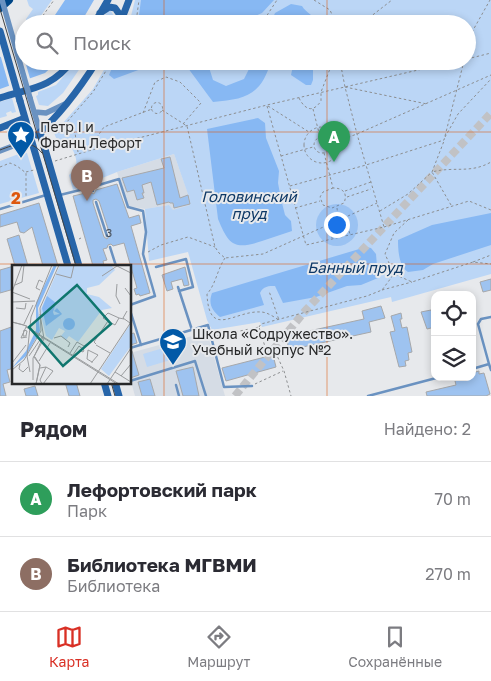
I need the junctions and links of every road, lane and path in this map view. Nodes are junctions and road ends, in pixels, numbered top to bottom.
1 (2, 0) edge
2 (8, 0) edge
3 (54, 0) edge
4 (108, 0) edge
5 (129, 0) edge
6 (139, 0) edge
7 (277, 0) edge
8 (314, 0) edge
9 (392, 0) edge
10 (490, 0) edge
11 (0, 8) edge
12 (100, 13) joint
13 (43, 15) edge
14 (120, 15) edge
15 (123, 15) edge
16 (137, 15) edge
17 (267, 15) edge
18 (332, 15) edge
19 (373, 15) edge
20 (476, 25) edge
21 (0, 31) edge
22 (15, 46) edge
23 (491, 53) edge
24 (476, 57) edge
25 (22, 70) edge
26 (65, 70) edge
27 (91, 70) edge
28 (106, 70) edge
29 (330, 70) edge
30 (342, 70) edge
31 (419, 70) edge
32 (461, 70) edge
33 (491, 75) edge
34 (491, 79) edge
35 (345, 87) junction
36 (321, 92) junction
37 (455, 92) junction
38 (0, 98) edge
39 (299, 98) junction
40 (67, 103) junction
41 (428, 104) junction
42 (267, 105) junction
43 (312, 108) junction
44 (152, 110) junction
45 (162, 110) junction
46 (34, 112) junction
47 (143, 113) junction
48 (26, 118) junction
49 (183, 124) junction
50 (187, 126) junction
51 (317, 127) junction
52 (0, 128) edge
53 (40, 132) junction
54 (309, 132) junction
55 (357, 134) junction
56 (320, 138) junction
57 (30, 139) junction
58 (340, 140) junction
59 (444, 140) junction
60 (329, 144) junction
61 (314, 147) junction
62 (304, 150) junction
63 (0, 151) edge
64 (88, 151) junction
65 (324, 153) junction
66 (78, 154) junction
67 (281, 156) junction
68 (49, 162) junction
69 (491, 162) edge
70 (326, 163) junction
71 (366, 165) junction
72 (0, 167) edge
73 (34, 170) dead end
74 (432, 172) junction
75 (26, 173) junction
76 (329, 175) junction
77 (371, 182) junction
78 (289, 186) junction
79 (332, 188) junction
80 (373, 188) junction
81 (344, 191) junction
82 (46, 195) junction
83 (58, 196) junction
84 (346, 197) junction
85 (320, 201) junction
86 (26, 202) junction
87 (96, 202) dead end
88 (377, 204) junction
89 (452, 206) junction
90 (295, 208) junction
91 (337, 208) junction
92 (0, 209) edge
93 (491, 210) edge
94 (379, 212) junction
95 (408, 220) junction
96 (338, 221) junction
97 (339, 225) junction
98 (384, 227) junction
99 (350, 234) junction
100 (107, 236) dead end
101 (303, 237) junction
102 (332, 239) junction
103 (110, 247) dead end
104 (215, 247) junction
105 (143, 254) junction
106 (491, 255) edge
107 (225, 258) junction
108 (473, 262) junction
109 (491, 264) edge
110 (68, 265) edge
111 (79, 265) edge
112 (116, 265) edge
113 (156, 267) dead end
114 (394, 274) junction
115 (412, 282) junction
116 (178, 287) dead end
117 (382, 290) junction
118 (179, 291) junction
119 (269, 291) dead end
120 (131, 305) edge
121 (131, 313) edge
122 (491, 317) edge
123 (279, 320) junction
124 (260, 327) junction
125 (192, 330) junction
126 (211, 337) junction
127 (141, 345) junction
128 (131, 348) edge
129 (489, 364) junction
130 (476, 368) edge
131 (491, 370) edge
132 (284, 371) junction
133 (431, 379) edge
134 (131, 381) edge
135 (104, 383) edge
136 (115, 384) edge
137 (176, 385) dead end
138 (252, 386) joint
139 (108, 396) edge
140 (119, 396) edge
141 (179, 396) edge
142 (206, 396) edge
143 (290, 396) edge
144 (368, 396) edge

1 - 22 street, bridge
2 - 11 main road
3 - 13 path
4 - 12 main road
5 - 15 main road
6 - 16 path
7 - 17 path
8 - 18 path
9 - 19 path
10 - 20 path
12 - 14 main road
21 - 48 main road, bridge
23 - 24 path
25 - 46 street, bridge
26 - 38 main road
27 - 40 main road
28 - 66 path
29 - 36 path
30 - 35 path
31 - 35 path
32 - 37 path
33 - 37 path
34 - 59 path
35 - 36 path
35 - 41 path
35 - 55 path
36 - 39 path
36 - 43 path
37 - 41 path
37 - 59 path
39 - 42 path
39 - 43 path
40 - 46 street
40 - 53 main road
41 - 55 path
42 - 50 path
42 - 54 path
42 - 67 path
43 - 51 path
44 - 45 path
44 - 45 path
44 - 47 path
45 - 49 path
46 - 53 street
47 - 49 path
47 - 64 path
48 - 52 main road
48 - 57 main road
49 - 50 path
50 - 64 path
50 - 104 path
51 - 54 path
51 - 56 path
51 - 58 path
53 - 57 main road
53 - 68 main road
54 - 62 path
55 - 58 path
55 - 71 path
56 - 60 path
56 - 61 path
57 - 63 street
57 - 82 main road
58 - 60 path
58 - 70 path
59 - 71 path
59 - 74 path
60 - 65 path
61 - 62 path
61 - 65 path
62 - 67 path
62 - 70 path
64 - 66 path
65 - 70 path
66 - 68 path
67 - 78 path
68 - 83 main road
69 - 74 path
70 - 76 path
71 - 76 path
71 - 77 path
72 - 75 path
73 - 75 path
74 - 89 path
74 - 94 path
75 - 86 path
76 - 78 path
76 - 79 path
77 - 80 path
77 - 81 path
78 - 90 path
79 - 81 path
79 - 85 path
80 - 84 path
80 - 88 path
81 - 84 path
82 - 86 lane
82 - 110 main road
83 - 105 lane
83 - 111 main road
84 - 91 path
85 - 90 path
85 - 91 path
86 - 92 lane
87 - 100 lane
88 - 94 path
88 - 96 path
89 - 93 path
89 - 95 path
90 - 101 path
91 - 96 path
94 - 98 path
95 - 98 path
95 - 114 path
96 - 97 path
96 - 101 path
97 - 99 path
97 - 102 path
98 - 99 path
99 - 102 path
101 - 102 path
101 - 107 path
103 - 112 lane
104 - 105 path
104 - 107 path
105 - 120 lane
106 - 108 path
107 - 123 path
108 - 109 path
108 - 115 path
113 - 118 lane
114 - 115 path
114 - 117 path
115 - 117 path
116 - 118 lane
117 - 123 path
118 - 125 lane
119 - 123 path
121 - 127 lane
122 - 129 lane
123 - 124 path
124 - 126 path
124 - 132 path
125 - 126 lane
125 - 127 lane
126 - 138 lane
127 - 128 lane
129 - 130 lane
129 - 131 lane
132 - 138 path
132 - 143 path
133 - 144 lane
134 - 142 lane
135 - 139 main road
136 - 140 main road
137 - 141 lane

